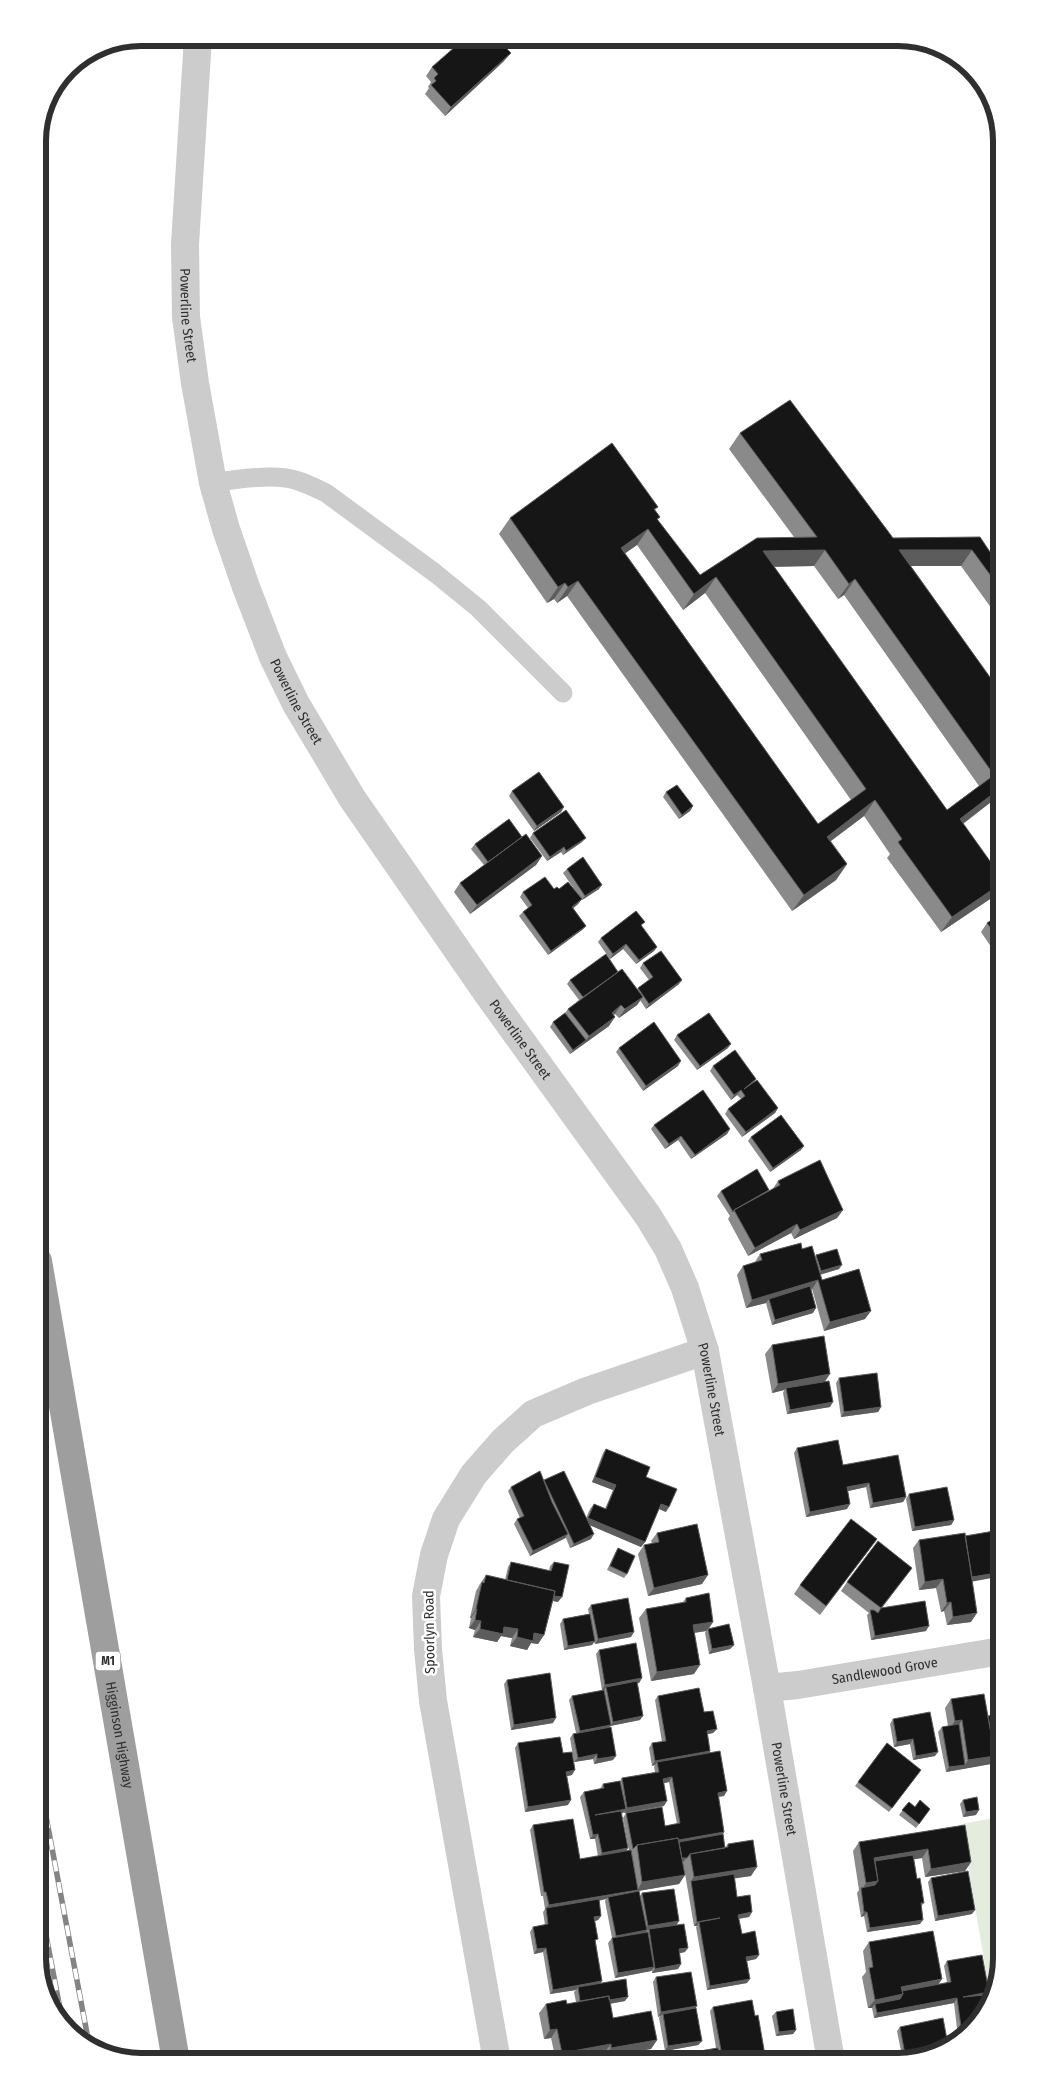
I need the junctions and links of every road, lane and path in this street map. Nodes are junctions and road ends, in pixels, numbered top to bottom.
1 (197, 46) edge
2 (213, 483) junction
3 (563, 693) dead end
4 (46, 1307) edge
5 (705, 1351) junction
6 (993, 1652) edge
7 (767, 1688) junction
8 (175, 2053) edge
9 (496, 2053) edge
10 (829, 2053) edge

1 - 2 street, Powerline Street
2 - 3 lane
2 - 5 street, Powerline Street
4 - 8 highway, Higginson Highway / M1
5 - 7 street, Powerline Street
5 - 9 street, Spoorlyn Road
6 - 7 street, Sandlewood Grove
7 - 10 street, Powerline Street

